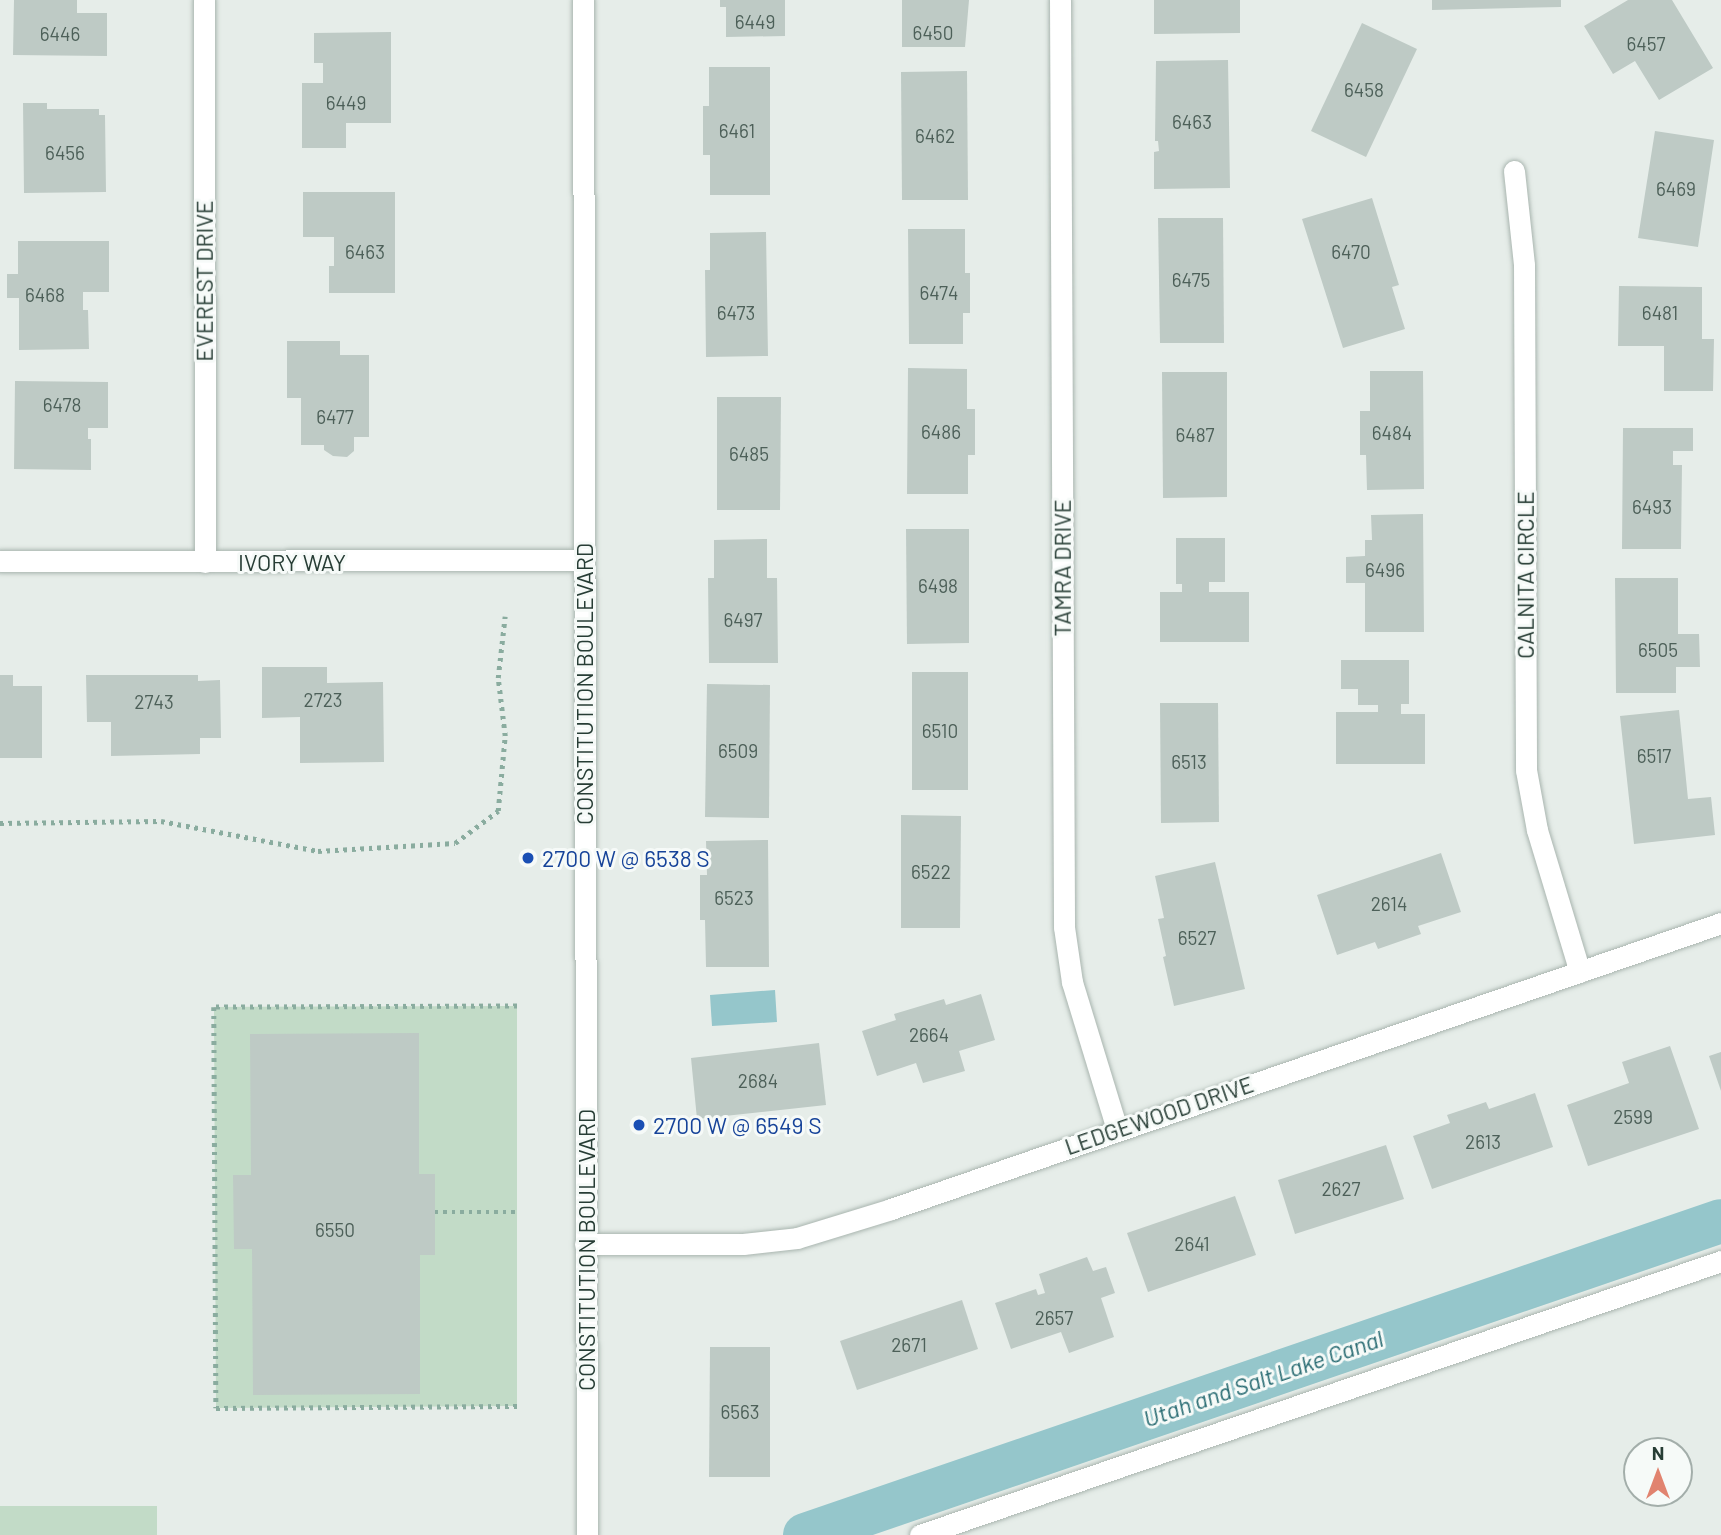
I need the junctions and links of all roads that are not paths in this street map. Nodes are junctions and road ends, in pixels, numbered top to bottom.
1 (204, 0) edge
2 (583, 0) edge
3 (1060, 0) edge
4 (1514, 171) dead end
5 (583, 560) junction
6 (0, 561) edge
7 (205, 562) junction
8 (1721, 923) edge
9 (1580, 972) junction
10 (1117, 1129) junction
11 (585, 1244) junction
12 (1721, 1261) edge
13 (587, 1535) edge
14 (920, 1535) edge

1 - 7 street, EVEREST DRIVE
2 - 5 street, CONSTITUTION BOULEVARD
3 - 10 street, TAMRA DRIVE
4 - 9 street, CALNITA CIRCLE
5 - 7 street, IVORY WAY
5 - 11 street, CONSTITUTION BOULEVARD
6 - 7 street, IVORY WAY
8 - 9 street, LEDGEWOOD DRIVE
9 - 10 street, LEDGEWOOD DRIVE
10 - 11 street, LEDGEWOOD DRIVE
11 - 13 street, CONSTITUTION BOULEVARD
12 - 14 street

